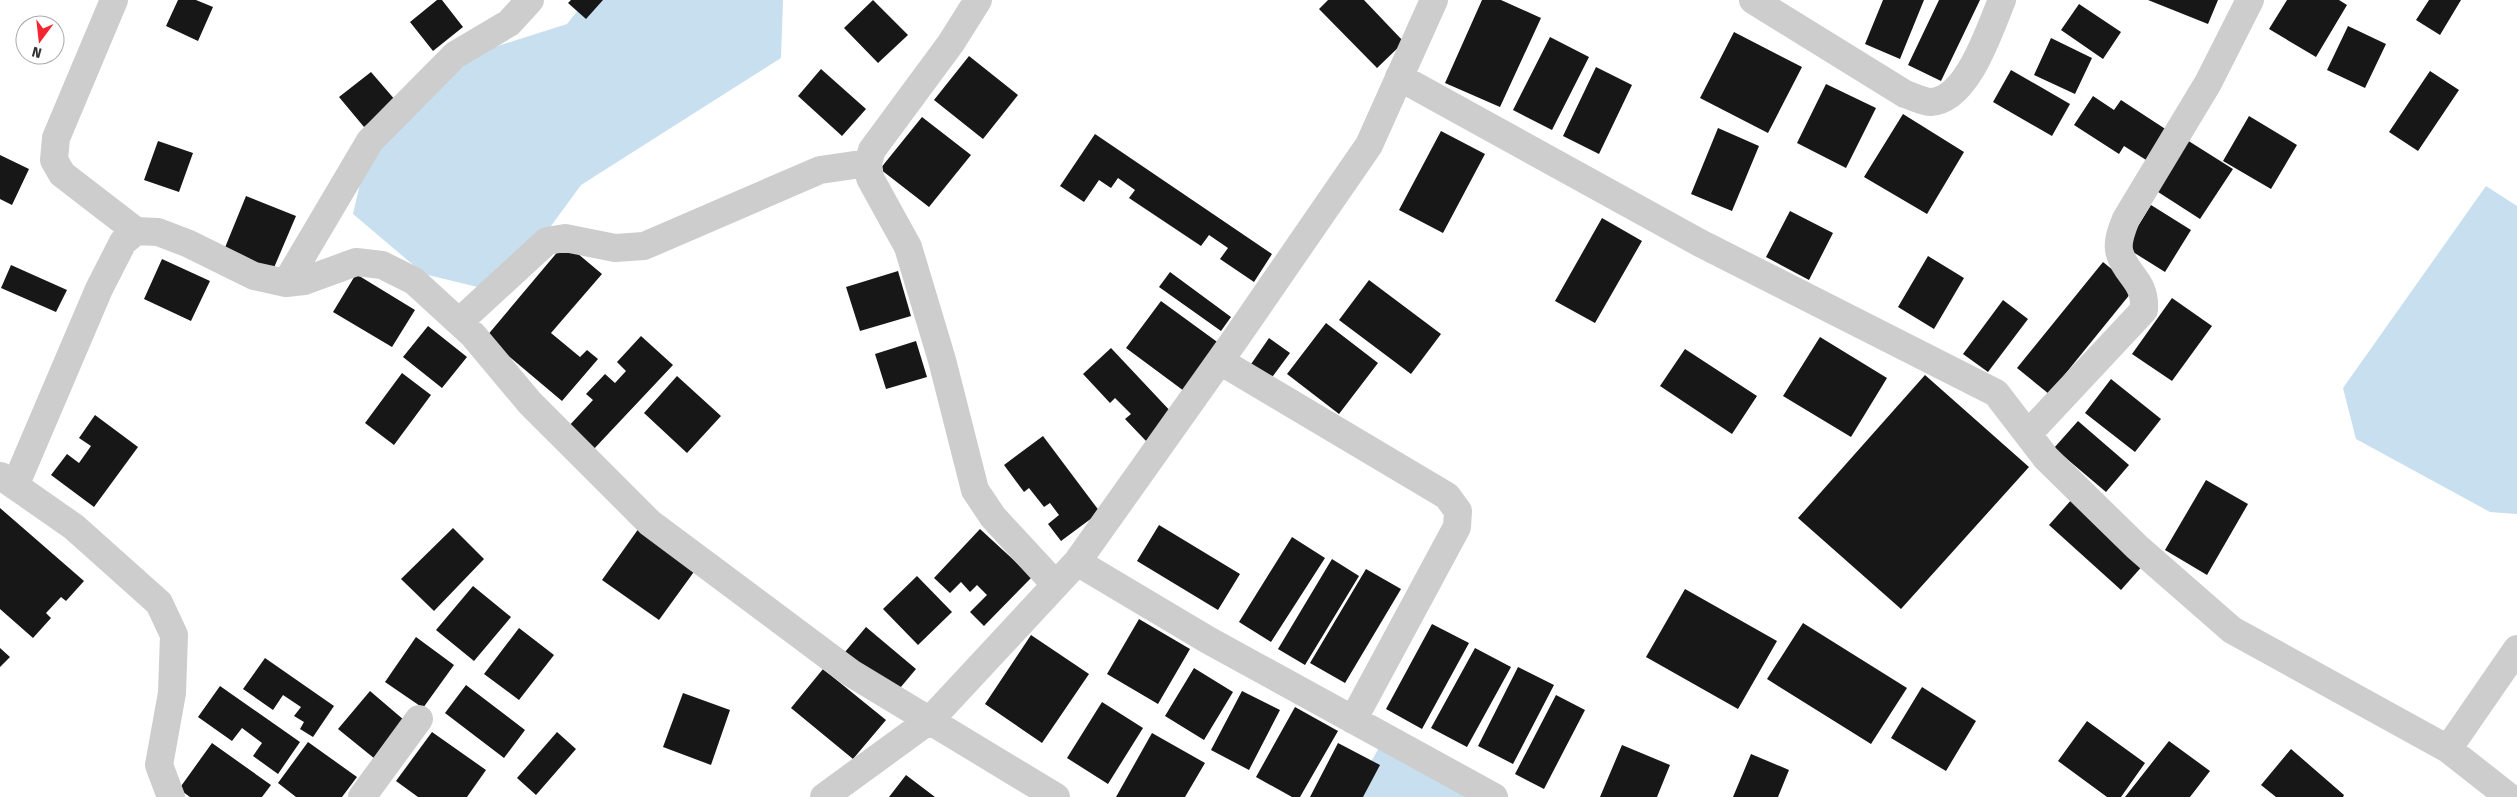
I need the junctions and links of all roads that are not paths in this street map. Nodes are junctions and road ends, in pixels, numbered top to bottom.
1 (114, 0) edge
2 (530, 0) edge
3 (978, 0) edge
4 (1434, 0) edge
5 (1753, 0) edge
6 (2002, 0) edge
7 (2250, 0) edge
8 (1399, 77) junction
9 (868, 163) junction
10 (136, 231) junction
11 (286, 283) junction
12 (459, 322) junction
13 (1220, 361) junction
14 (2028, 434) junction
15 (8, 481) edge
16 (1077, 562) junction
17 (1055, 584) junction
18 (2517, 649) edge
19 (419, 719) dead end
20 (931, 719) junction
21 (1354, 720) junction
22 (2448, 749) junction
23 (170, 797) edge
24 (362, 797) edge
25 (824, 797) edge
26 (1056, 797) edge
27 (1494, 797) edge
28 (2509, 797) edge

1 - 10 street
2 - 11 street
3 - 9 street
4 - 8 street
5 - 6 street
7 - 14 street
8 - 13 street
8 - 14 street
9 - 12 street
9 - 17 street
10 - 11 street
10 - 15 street
11 - 12 street
12 - 20 street
13 - 16 street
13 - 21 street
14 - 22 street
15 - 23 street
16 - 17 street
16 - 21 street
17 - 20 street
18 - 22 street
19 - 24 street
20 - 25 street
20 - 26 street
21 - 27 street
22 - 28 street

